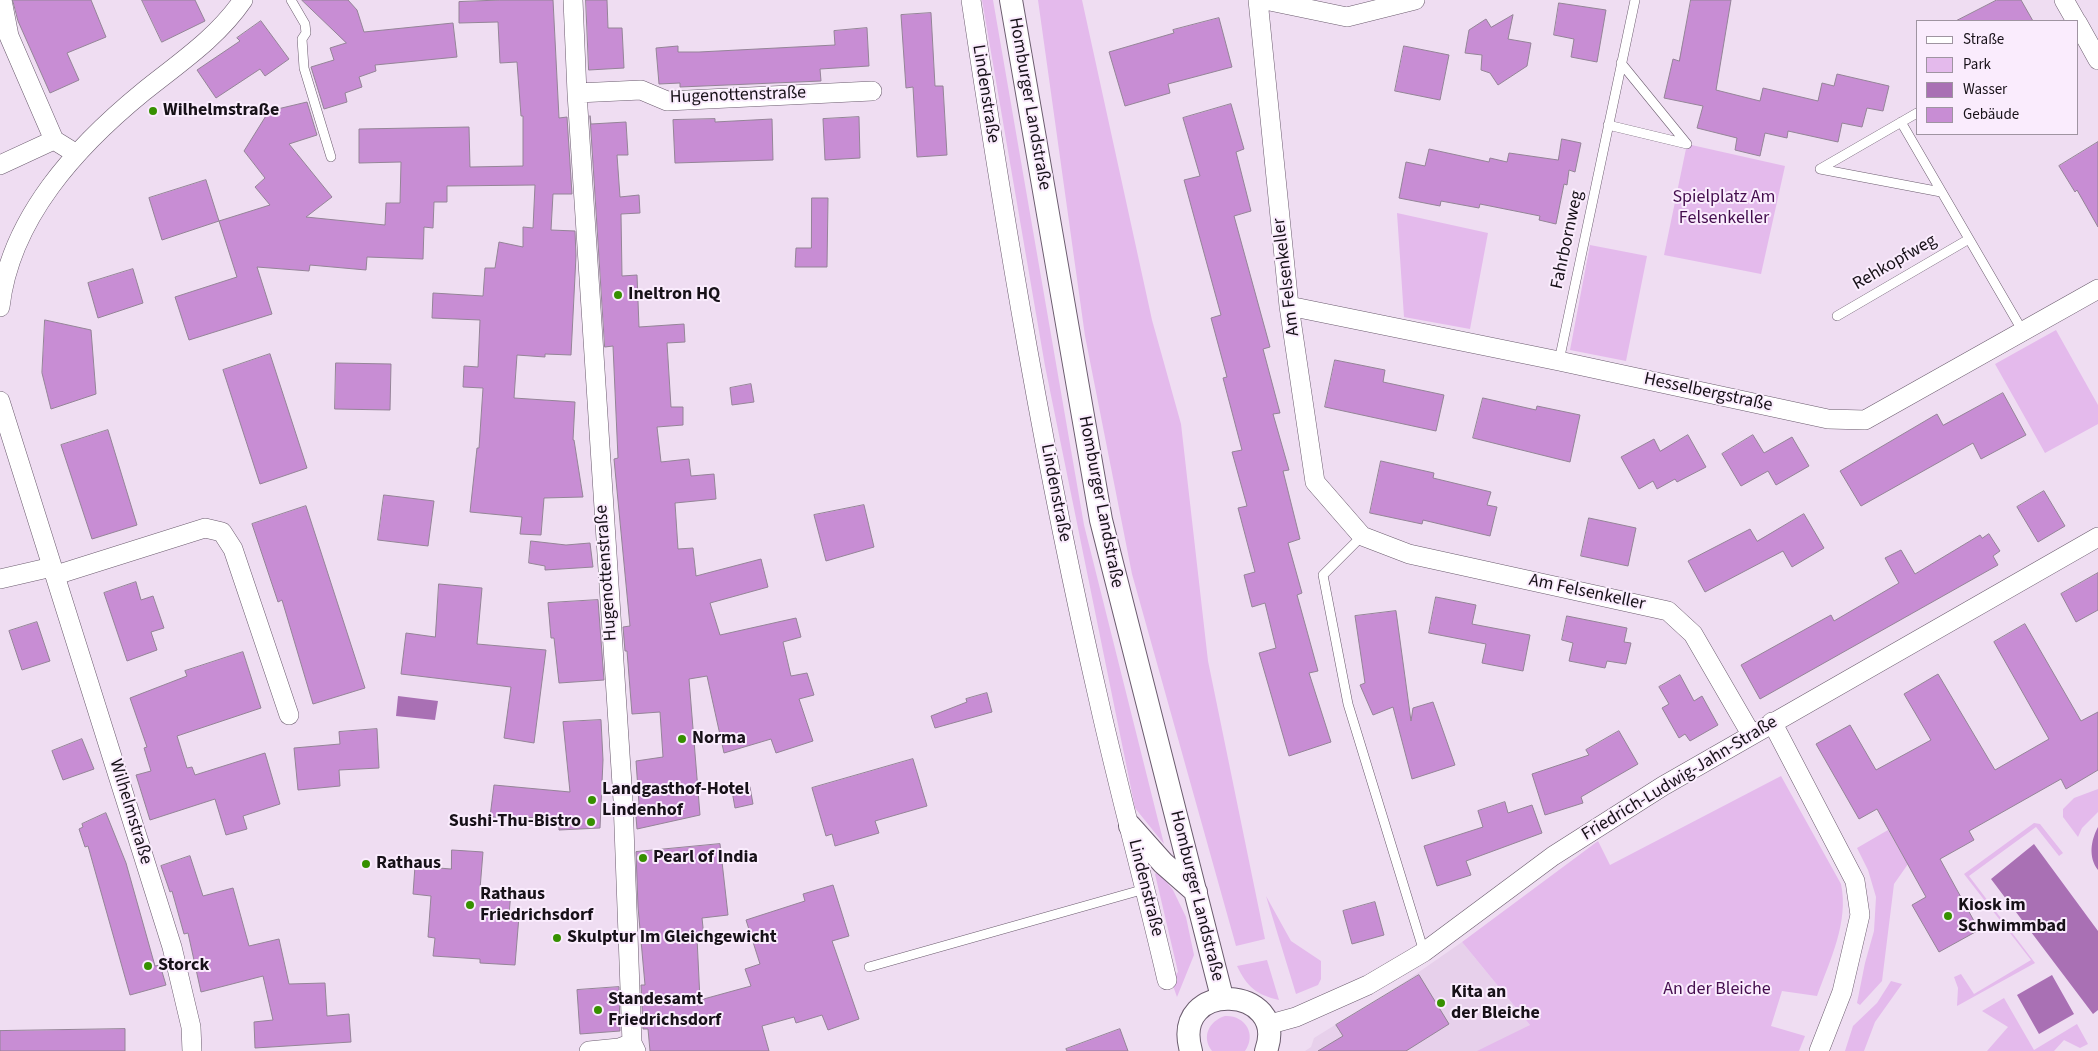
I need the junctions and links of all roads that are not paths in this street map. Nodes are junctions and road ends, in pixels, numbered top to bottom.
1 (2, 0) edge
2 (243, 0) edge
3 (291, 0) edge
4 (573, 0) edge
5 (971, 0) edge
6 (1011, 0) edge
7 (1258, 0) edge
8 (1265, 0) edge
9 (1415, 0) edge
10 (1635, 0) edge
11 (2064, 0) edge
12 (2075, 20) edge
13 (2078, 25) edge
14 (2098, 60) edge
15 (1621, 63) junction
16 (872, 91) dead end
17 (577, 93) junction
18 (1916, 114) edge
19 (1901, 122) junction
20 (1608, 125) junction
21 (54, 140) junction
22 (75, 154) junction
23 (331, 157) dead end
24 (0, 165) edge
25 (1941, 192) junction
26 (1969, 239) junction
27 (2098, 289) edge
28 (1289, 306) junction
29 (0, 307) edge
30 (1837, 316) dead end
31 (2022, 330) junction
32 (1559, 361) junction
33 (0, 401) edge
34 (1362, 536) junction
35 (2098, 537) edge
36 (54, 571) junction
37 (0, 580) edge
38 (289, 715) dead end
39 (1772, 722) junction
40 (1751, 734) junction
41 (1130, 826) junction
42 (1146, 889) junction
43 (1196, 892) junction
44 (1424, 952) junction
45 (869, 967) dead end
46 (1167, 980) dead end
47 (1222, 997) junction
48 (1267, 1025) junction
49 (634, 1047) edge
50 (192, 1051) edge
51 (589, 1051) edge
52 (1190, 1051) edge
53 (1266, 1051) edge
54 (1818, 1051) edge

1 - 21 street
2 - 22 street
3 - 23 lane
4 - 17 street, Hugenottenstraße
5 - 41 street, Lindenstraße
6 - 43 street, Homburger Landstraße
7 - 28 street, Am Felsenkeller
8 - 9 street
10 - 15 lane, Fahrbornweg
11 - 12 street
13 - 14 street
15 - 20 lane, Fahrbornweg
15 - 20 lane
16 - 17 street, Hugenottenstraße
17 - 49 street, Hugenottenstraße
18 - 19 lane
19 - 25 lane
19 - 25 lane
20 - 32 lane, Fahrbornweg
21 - 22 street
21 - 24 street
22 - 29 street
25 - 26 lane
26 - 30 lane, Rehkopfweg
26 - 31 lane
27 - 31 street, Hesselbergstraße
28 - 32 street, Hesselbergstraße
28 - 34 street, Am Felsenkeller
31 - 32 street, Hesselbergstraße
33 - 36 street, Wilhelmstraße
34 - 40 street, Am Felsenkeller
34 - 44 lane
35 - 39 street, Friedrich-Ludwig-Jahn-Straße
36 - 37 street
36 - 38 street
36 - 50 street, Wilhelmstraße
39 - 40 street, Friedrich-Ludwig-Jahn-Straße
39 - 54 street
40 - 44 street, Friedrich-Ludwig-Jahn-Straße
41 - 42 street, Lindenstraße
41 - 43 street
42 - 45 lane
42 - 46 street, Lindenstraße
43 - 47 street, Homburger Landstraße
44 - 48 street, Friedrich-Ludwig-Jahn-Straße
47 - 48 street
47 - 52 street
48 - 53 street
49 - 51 street

